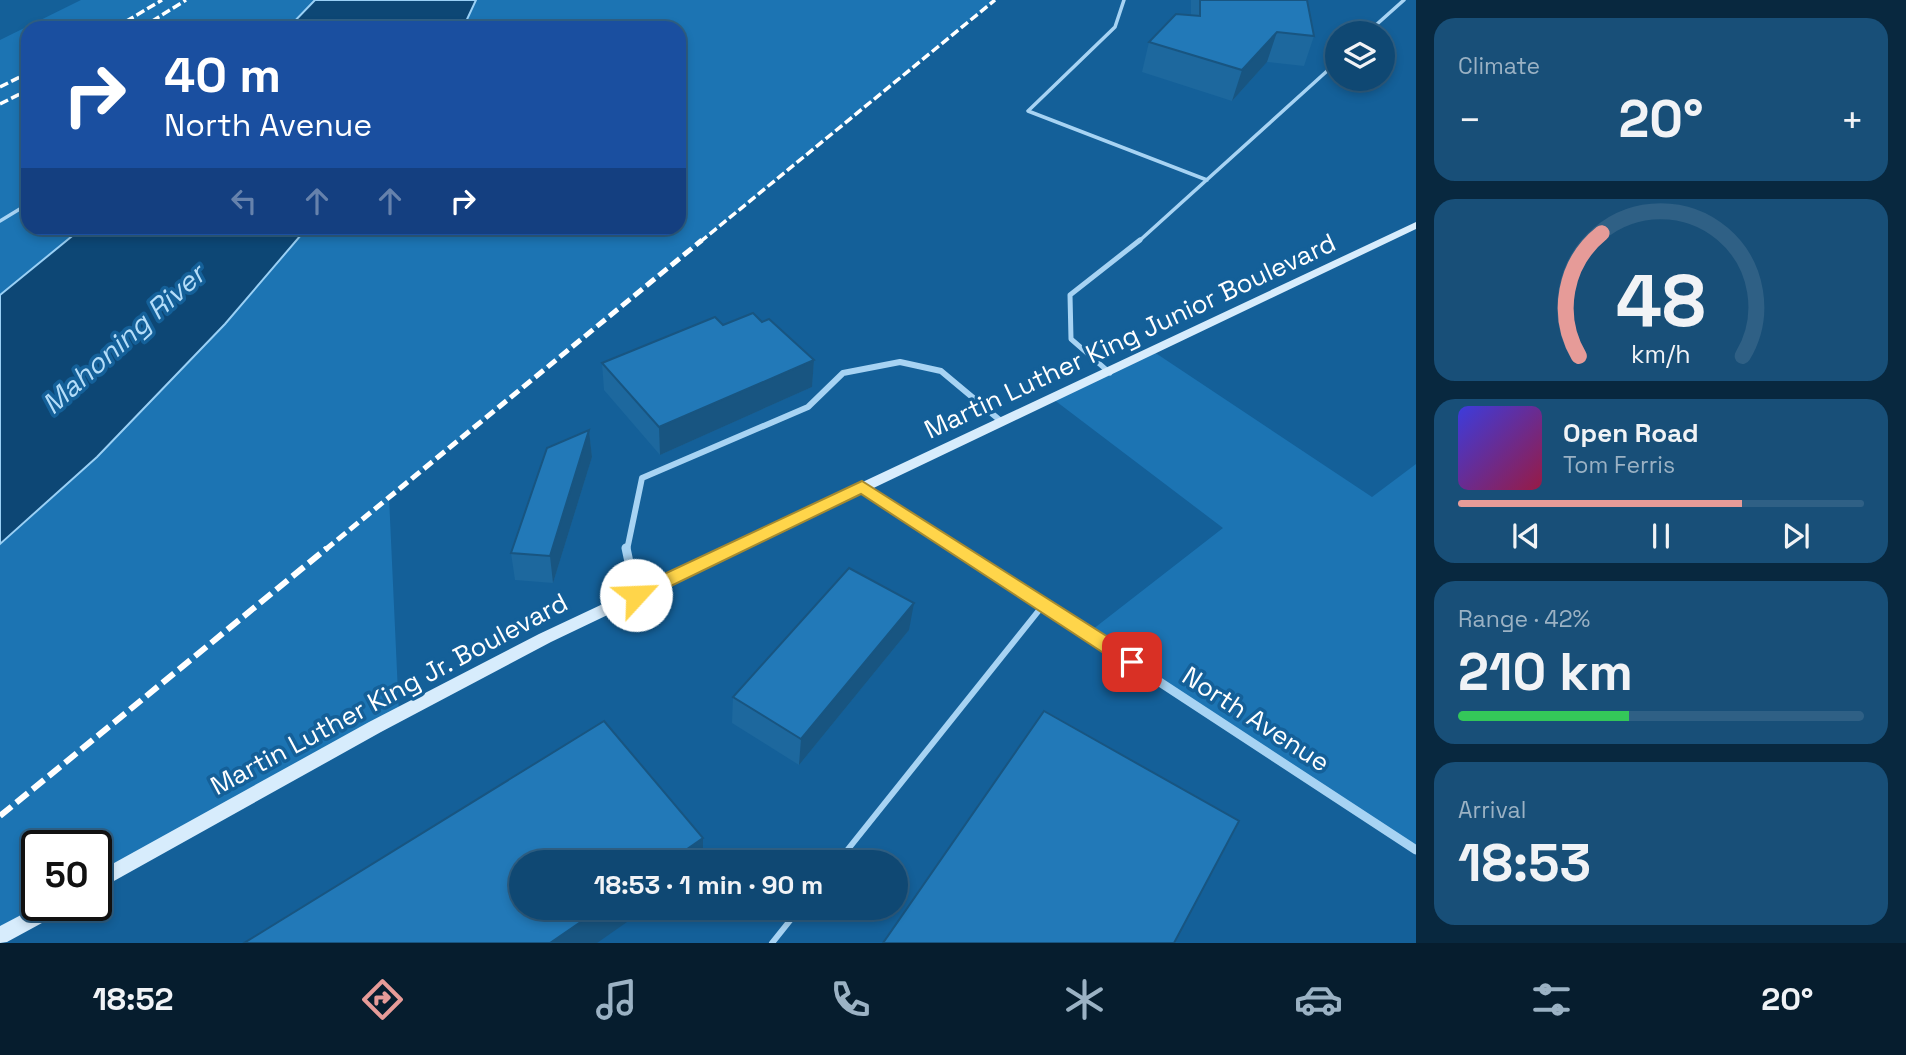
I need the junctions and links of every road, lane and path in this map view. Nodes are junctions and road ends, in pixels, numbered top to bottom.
1 (1124, 0) edge
2 (1404, 0) edge
3 (1380, 21) edge
4 (1325, 73) edge
5 (1207, 180) junction
6 (21, 208) edge
7 (0, 220) edge
8 (1416, 225) edge
9 (1110, 373) junction
10 (1002, 422) junction
11 (862, 487) junction
12 (636, 595) junction
13 (1044, 604) junction
14 (847, 850) edge
15 (1416, 850) edge
16 (112, 874) edge
17 (790, 920) edge
18 (28, 921) edge
19 (0, 936) edge
20 (772, 943) edge

1 - 5 lane
2 - 3 lane
4 - 5 lane
5 - 9 lane
6 - 7 lane
8 - 9 main road, Martin Luther King Junior Boulevard
9 - 10 main road, Martin Luther King Junior Boulevard
10 - 11 main road, Martin Luther King Junior Boulevard
10 - 12 street
11 - 12 main road, Martin Luther King Jr. Boulevard
11 - 13 street, North Avenue
12 - 16 main road, Martin Luther King Jr. Boulevard
13 - 14 lane
13 - 15 street, North Avenue
17 - 20 lane
18 - 19 main road

